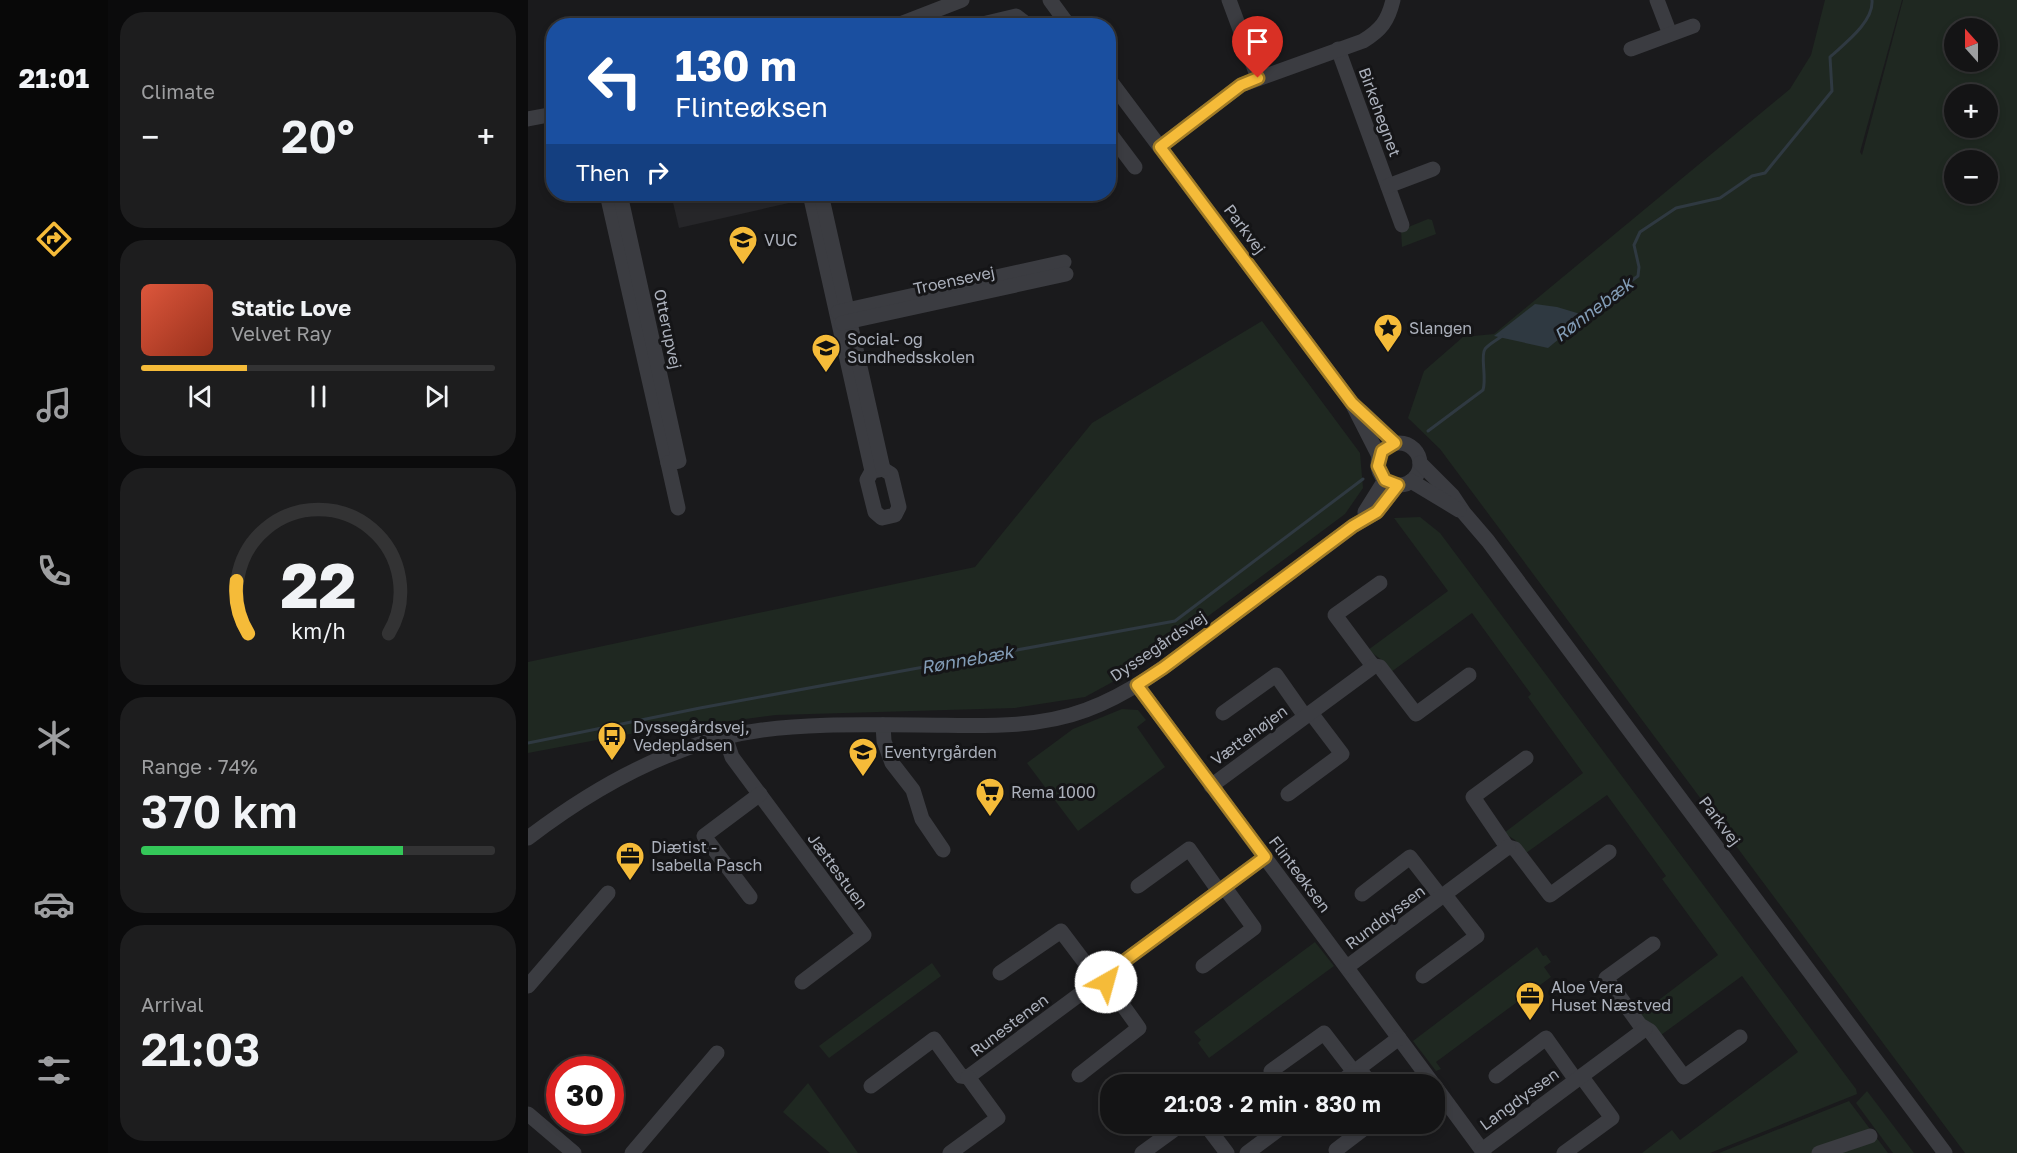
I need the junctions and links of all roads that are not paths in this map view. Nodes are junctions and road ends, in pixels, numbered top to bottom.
1 (1050, 0) edge
2 (1229, 0) edge
3 (1393, 0) edge
4 (1657, 0) edge
5 (957, 1) edge
6 (923, 18) edge
7 (1063, 18) edge
8 (1693, 26) dead end
9 (1670, 34) junction
10 (1631, 49) dead end
11 (1338, 50) junction
12 (1258, 78) junction
13 (1116, 89) edge
14 (546, 116) edge
15 (528, 119) edge
16 (1116, 141) edge
17 (1160, 147) junction
18 (1135, 166) dead end
19 (1433, 169) dead end
20 (1388, 186) junction
21 (609, 201) edge
22 (621, 201) edge
23 (812, 201) edge
24 (822, 201) edge
25 (1402, 225) dead end
26 (1065, 268) dead end
27 (843, 317) junction
28 (1352, 403) junction
29 (1395, 443) junction
30 (1379, 456) junction
31 (674, 462) junction
32 (1420, 463) junction
33 (878, 470) dead end
34 (1398, 482) junction
35 (678, 508) dead end
36 (1464, 513) junction
37 (1380, 583) dead end
38 (1374, 666) junction
39 (1469, 675) dead end
40 (1137, 685) junction
41 (1223, 713) dead end
42 (1309, 714) junction
43 (883, 725) junction
44 (725, 736) junction
45 (1526, 758) dead end
46 (1212, 786) junction
47 (760, 794) junction
48 (1288, 794) dead end
49 (528, 838) edge
50 (1508, 847) junction
51 (943, 850) dead end
52 (1609, 852) dead end
53 (1265, 857) junction
54 (1138, 886) dead end
55 (1221, 890) junction
56 (608, 893) dead end
57 (1362, 894) dead end
58 (1444, 896) junction
59 (750, 897) dead end
60 (1653, 944) dead end
61 (1203, 966) dead end
62 (1347, 967) junction
63 (1000, 973) dead end
64 (1423, 976) dead end
65 (1100, 979) junction
66 (802, 982) dead end
67 (528, 986) edge
68 (1645, 1029) junction
69 (1740, 1037) dead end
70 (1399, 1038) junction
71 (717, 1053) dead end
72 (1357, 1070) junction
73 (1271, 1071) dead end
74 (1352, 1074) edge
75 (1361, 1074) edge
76 (1426, 1074) edge
77 (1079, 1075) dead end
78 (1496, 1076) dead end
79 (968, 1077) junction
80 (1579, 1078) junction
81 (871, 1086) dead end
82 (1445, 1100) edge
83 (528, 1114) edge
84 (1168, 1134) edge
85 (1212, 1134) edge
86 (1272, 1134) edge
87 (1357, 1134) edge
88 (1869, 1136) dead end
89 (1336, 1150) dead end
90 (1483, 1151) edge
91 (574, 1153) edge
92 (632, 1153) edge
93 (950, 1153) edge
94 (1142, 1153) edge
95 (1227, 1153) edge
96 (1246, 1153) edge
97 (1564, 1153) edge
98 (1819, 1153) edge
99 (1945, 1153) edge

1 - 7 street
2 - 12 street
3 - 11 street
4 - 9 street
5 - 6 street
8 - 9 street
9 - 10 street
11 - 12 street
11 - 20 street, Birkehegnet
12 - 17 street
13 - 17 street, Parkvej
14 - 15 street
16 - 18 street
17 - 28 street, Parkvej
19 - 20 street
20 - 25 street, Birkehegnet
21 - 31 street, Otterupvej
22 - 31 street, Otterupvej
23 - 27 street
24 - 27 street
26 - 27 street, Troensevej
27 - 33 street
28 - 29 street, Parkvej
28 - 30 street, Parkvej
29 - 30 street
29 - 32 street
30 - 34 street
31 - 35 street, Otterupvej
32 - 34 street
32 - 36 street, Parkvej
34 - 36 street, Parkvej
34 - 40 street, Dyssegårdsvej
36 - 99 street, Parkvej
37 - 38 street
38 - 39 street
38 - 42 street, Vættehøjen
40 - 43 street, Dyssegårdsvej
40 - 46 street, Flinteøksen
41 - 42 street, Vættehøjen
42 - 46 street, Vættehøjen
42 - 48 street, Vættehøjen
43 - 44 street, Dyssegårdsvej
43 - 51 street
44 - 47 street, Jættestuen
44 - 49 street, Dyssegårdsvej
45 - 50 street
46 - 53 street, Flinteøksen
47 - 59 street
47 - 66 street, Jættestuen
50 - 52 street
50 - 58 street, Runddyssen
53 - 55 street, Runestenen
53 - 62 street, Flinteøksen
54 - 55 street
55 - 61 street
55 - 65 street, Runestenen
56 - 67 street
57 - 58 street, Runddyssen
58 - 62 street, Runddyssen
58 - 64 street, Runddyssen
60 - 68 street
62 - 70 street, Flinteøksen
63 - 65 street
65 - 77 street
65 - 79 street, Runestenen
68 - 69 street
68 - 80 street, Langdyssen
70 - 72 street
70 - 76 street, Flinteøksen
71 - 92 street
72 - 73 street
72 - 74 street
72 - 75 street
78 - 80 street, Langdyssen
79 - 81 street, Runestenen
79 - 93 street, Runestenen
80 - 90 street, Langdyssen
80 - 97 street, Langdyssen
82 - 90 street, Flinteøksen
83 - 91 street
84 - 94 street
85 - 95 street
86 - 96 street
87 - 89 street
88 - 98 street

